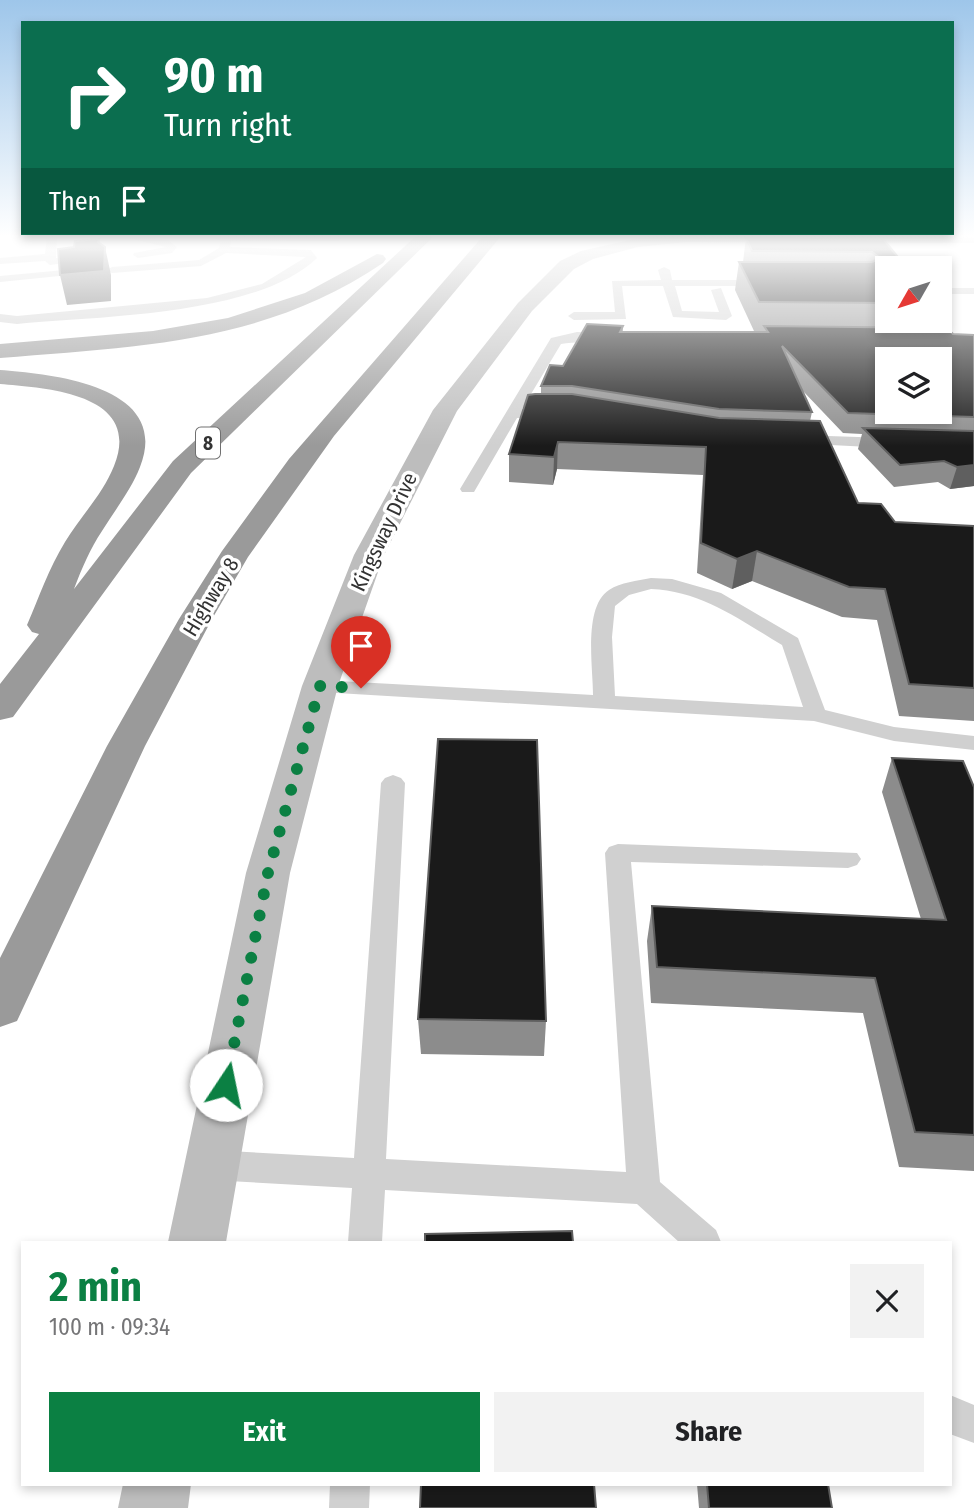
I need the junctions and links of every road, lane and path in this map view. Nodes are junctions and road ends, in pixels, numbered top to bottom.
1 (164, 305) edge
2 (292, 305) edge
3 (351, 305) edge
4 (434, 305) edge
5 (527, 305) edge
6 (620, 305) edge
7 (674, 305) edge
8 (722, 305) edge
9 (574, 316) dead end
10 (0, 318) edge
11 (632, 337) edge
12 (0, 351) edge
13 (0, 377) edge
14 (570, 413) edge
15 (512, 414) junction
16 (786, 439) edge
17 (898, 443) edge
18 (468, 489) dead end
19 (21, 678) junction
20 (320, 686) junction
21 (604, 702) junction
22 (0, 709) edge
23 (816, 714) junction
24 (974, 743) edge
25 (393, 783) dead end
26 (848, 859) dead end
27 (0, 1007) edge
28 (211, 1165) junction
29 (369, 1174) junction
30 (644, 1189) junction
31 (197, 1241) edge
32 (365, 1241) edge
33 (703, 1241) edge
34 (952, 1415) edge
35 (974, 1424) edge
36 (157, 1486) edge
37 (350, 1486) edge
38 (153, 1508) edge
39 (349, 1508) edge

1 - 10 lane
2 - 12 highway
3 - 19 highway, 8
4 - 27 highway, Highway 8
5 - 20 street, Kingsway Drive
6 - 9 lane
7 - 8 lane
11 - 15 lane
13 - 19 highway
14 - 15 lane
15 - 18 lane
16 - 17 lane
19 - 22 highway, 8
20 - 21 lane
20 - 28 street, Kingsway Drive
21 - 23 lane
21 - 23 lane
23 - 24 lane
25 - 29 lane
26 - 30 lane
28 - 29 lane
28 - 31 street, Kingsway Drive
29 - 30 lane
29 - 32 lane
30 - 33 lane
34 - 35 lane
36 - 38 street
37 - 39 lane

